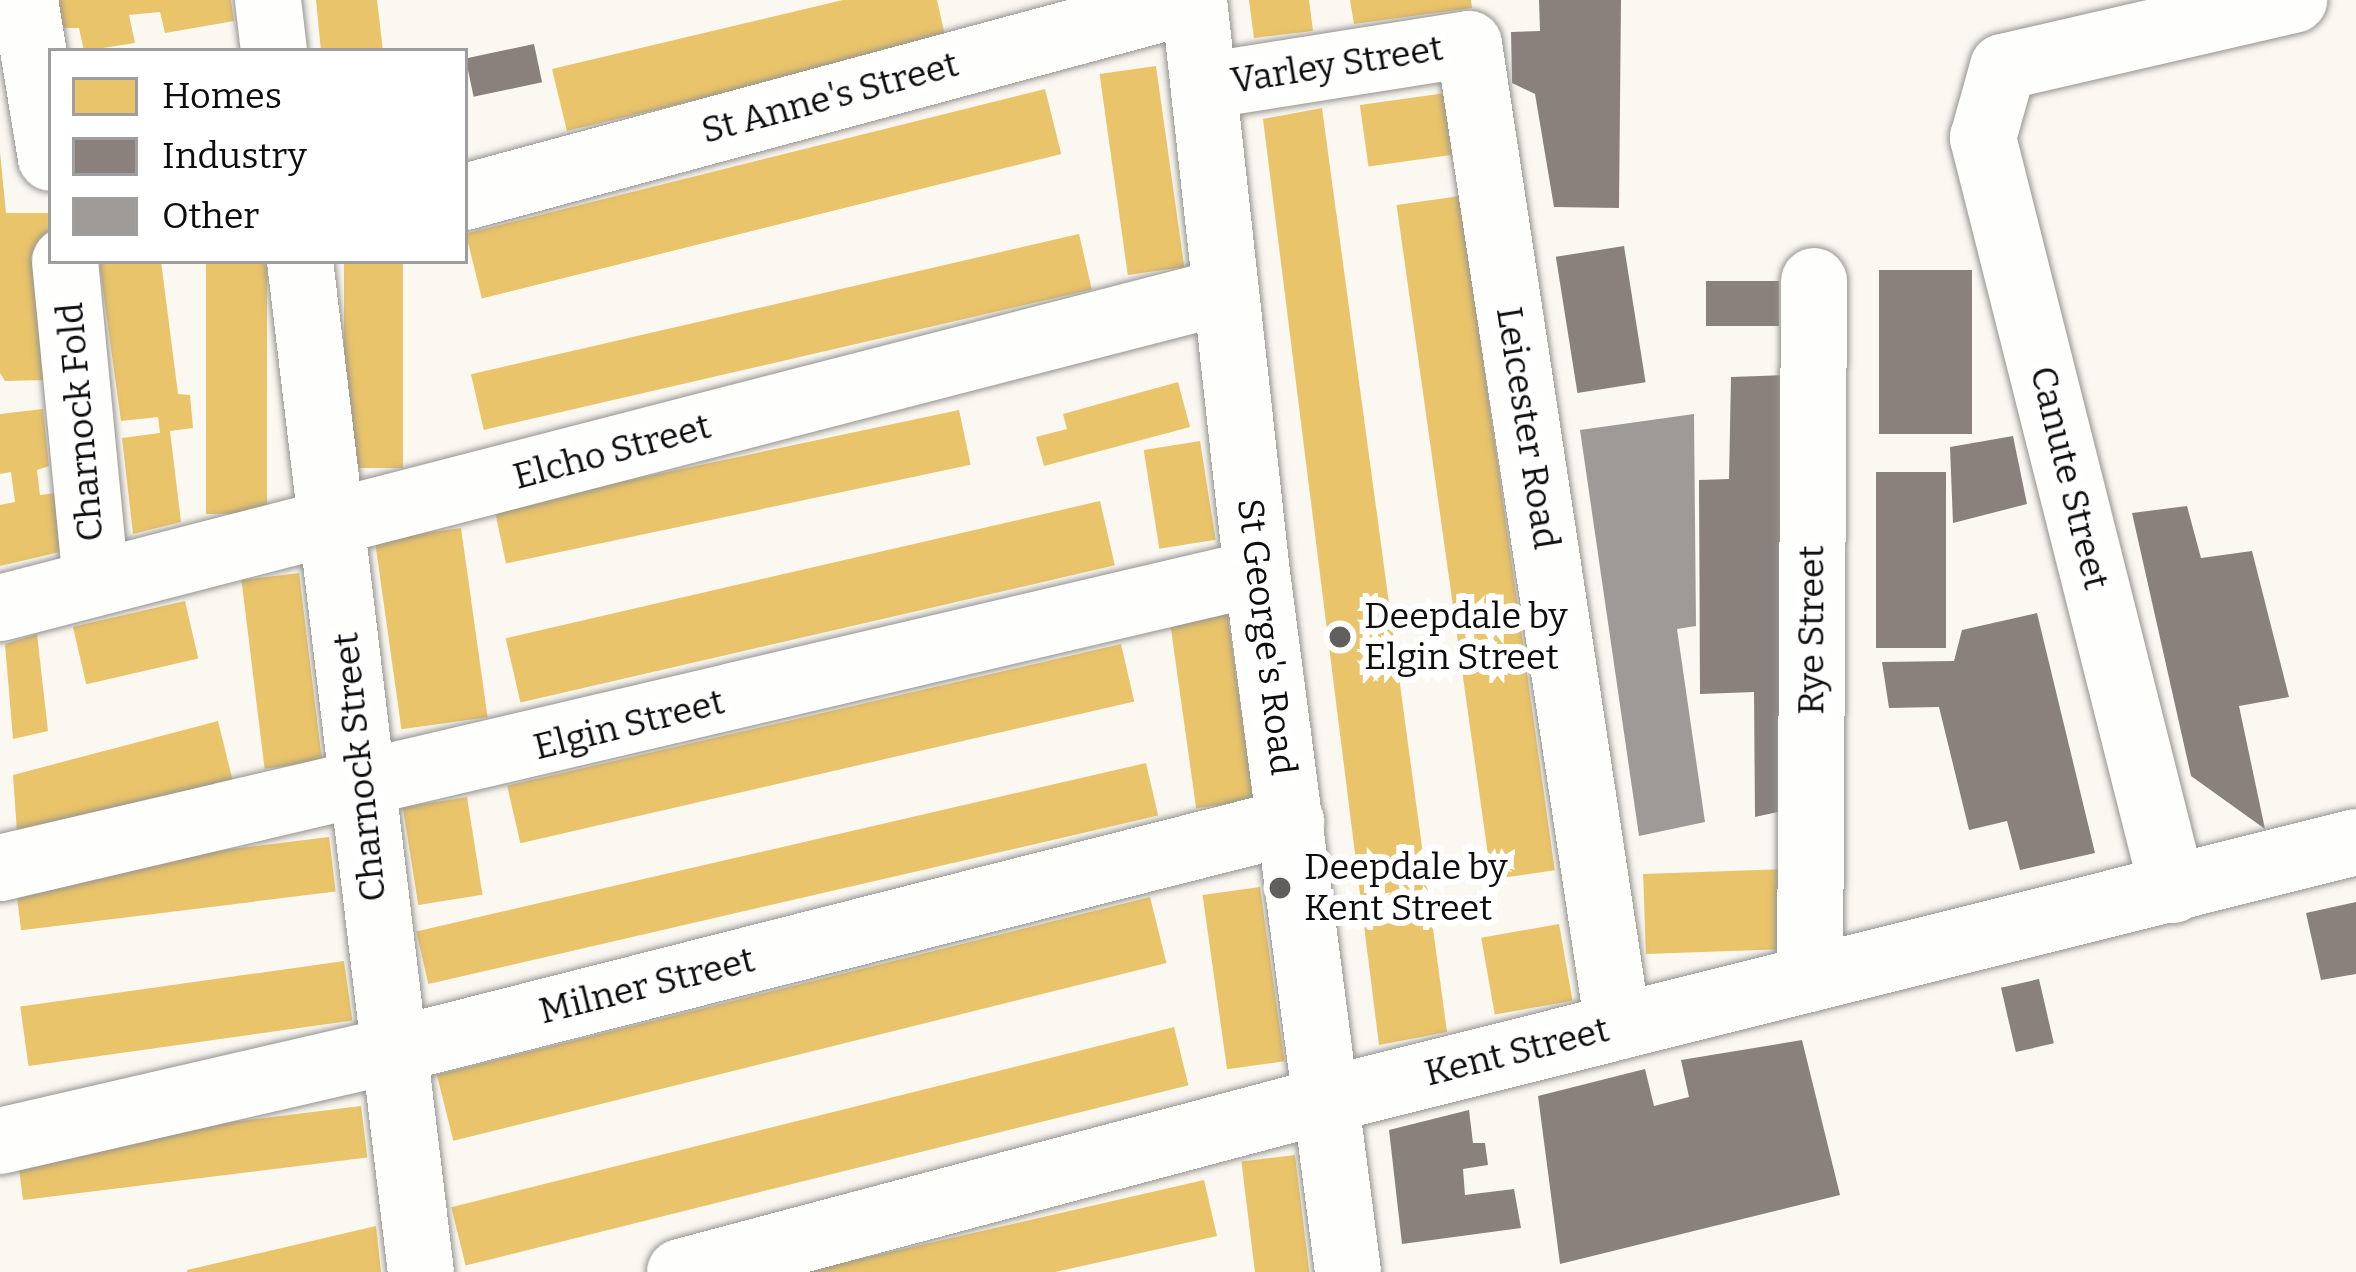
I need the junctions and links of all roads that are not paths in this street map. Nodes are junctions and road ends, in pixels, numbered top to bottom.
1 (26, 0) edge
2 (268, 0) edge
3 (1194, 0) edge
4 (2294, 0) edge
5 (1469, 44) joint
6 (274, 48) edge
7 (1204, 86) junction
8 (48, 139) edge
9 (468, 196) edge
10 (65, 264) edge
11 (300, 264) edge
12 (1814, 281) dead end
13 (1223, 292) junction
14 (334, 524) junction
15 (1257, 573) junction
16 (96, 582) junction
17 (0, 608) edge
18 (364, 820) junction
19 (1291, 822) junction
20 (2356, 842) edge
21 (0, 868) edge
22 (2173, 890) junction
23 (1810, 979) junction
24 (1618, 1027) junction
25 (395, 1050) junction
26 (1326, 1100) junction
27 (0, 1141) edge
28 (422, 1272) edge
29 (680, 1272) edge
30 (1348, 1272) edge

1 - 8 street
2 - 6 street
3 - 7 street, St George's Road
3 - 9 street, St Anne's Street
4 - 22 street, Canute Street
5 - 7 street, Varley Street
5 - 24 street, Leicester Road
7 - 13 street, St George's Road
10 - 16 street, Charnock Fold
11 - 14 street, Charnock Street
12 - 23 street, Rye Street
13 - 14 street, Elcho Street
13 - 15 street, St George's Road
14 - 16 street, Elcho Street
14 - 18 street, Charnock Street
15 - 18 street, Elgin Street
15 - 19 street, St George's Road
16 - 17 street, Elcho Street
18 - 21 street, Elgin Street
18 - 25 street, Charnock Street
19 - 25 street, Milner Street
19 - 26 street, St George's Road
20 - 22 street, Kent Street
22 - 23 street, Kent Street
23 - 24 street, Kent Street
24 - 26 street, Kent Street
25 - 27 street, Milner Street
25 - 28 street, Charnock Street
26 - 29 street, Kent Street
26 - 30 street, St George's Road

